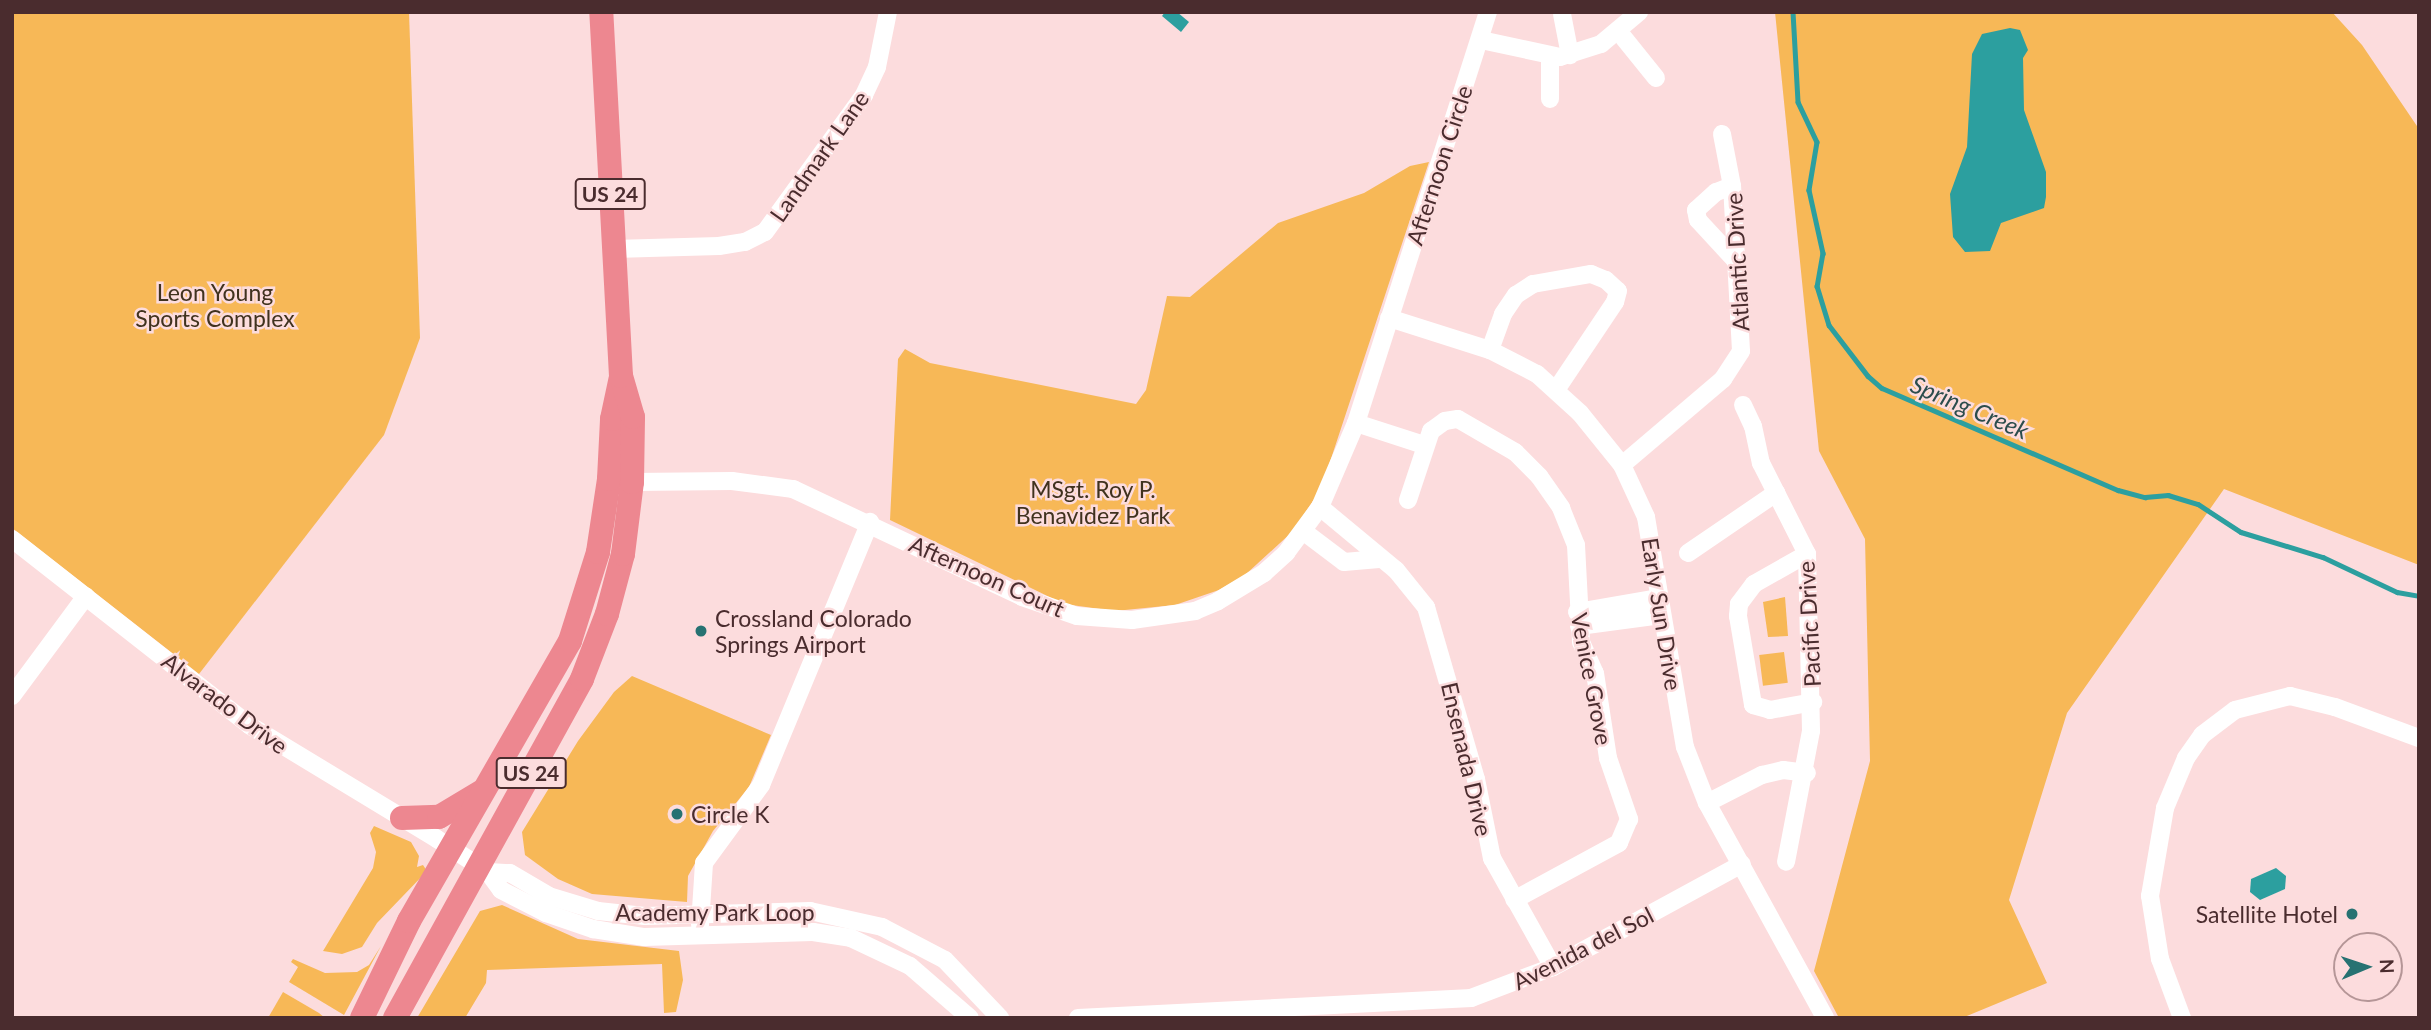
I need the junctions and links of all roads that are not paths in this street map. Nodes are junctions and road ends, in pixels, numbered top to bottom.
1 (601, 12) edge
2 (888, 12) edge
3 (1488, 12) edge
4 (1639, 12) edge
5 (1562, 14) dead end
6 (1619, 32) junction
7 (1480, 40) junction
8 (1570, 55) junction
9 (1550, 57) junction
10 (1656, 78) dead end
11 (1550, 99) dead end
12 (1722, 134) dead end
13 (1732, 186) junction
14 (614, 249) junction
15 (1735, 260) junction
16 (1389, 318) junction
17 (1490, 350) junction
18 (621, 376) junction
19 (1556, 390) junction
20 (1743, 405) dead end
21 (1356, 423) junction
22 (1424, 445) junction
23 (1622, 465) junction
24 (632, 482) junction
25 (1776, 494) junction
26 (1408, 500) dead end
27 (1320, 507) junction
28 (870, 522) junction
29 (1303, 530) junction
30 (12, 539) edge
31 (1688, 553) dead end
32 (1807, 554) junction
33 (1379, 559) junction
34 (86, 596) junction
35 (1660, 606) junction
36 (1578, 619) junction
37 (12, 696) edge
38 (1813, 702) junction
39 (2419, 738) edge
40 (1807, 773) junction
41 (487, 787) junction
42 (1707, 803) junction
43 (402, 818) junction
44 (452, 849) junction
45 (1786, 862) dead end
46 (1742, 864) junction
47 (484, 869) junction
48 (1514, 900) junction
49 (699, 914) junction
50 (700, 935) junction
51 (1553, 967) junction
52 (362, 1018) edge
53 (395, 1018) edge
54 (970, 1018) edge
55 (1000, 1018) edge
56 (1079, 1018) edge
57 (1825, 1018) edge
58 (2182, 1018) edge

1 - 14 highway, US 24
2 - 14 street, Landmark Lane
3 - 7 street, Afternoon Circle
4 - 6 street
5 - 8 street
6 - 8 street
6 - 10 street
7 - 9 street
7 - 16 street, Afternoon Circle
8 - 9 street
9 - 11 street
12 - 13 street, Atlantic Drive
13 - 15 street, Atlantic Drive
13 - 15 street
14 - 18 highway, US 24
15 - 23 street, Atlantic Drive
16 - 17 street, Early Sun Drive
16 - 21 street, Afternoon Court
17 - 19 street, Early Sun Drive
17 - 19 street
18 - 24 highway, US 24
18 - 41 highway, US 24
19 - 23 street, Early Sun Drive
20 - 25 street, Pacific Drive
21 - 22 street
21 - 27 street, Afternoon Court
22 - 26 street, Venice Grove
22 - 36 street, Venice Grove
23 - 35 street, Early Sun Drive
24 - 28 street, Afternoon Court
24 - 47 highway, US 24
25 - 31 street
25 - 32 street, Pacific Drive
27 - 29 street, Afternoon Court
27 - 33 street, Ensenada Drive
28 - 29 street, Afternoon Court
28 - 49 street
29 - 33 street
30 - 34 street, Alvarado Drive
32 - 38 street, Pacific Drive
32 - 38 street
33 - 48 street, Ensenada Drive
34 - 37 street
34 - 43 street, Alvarado Drive
35 - 36 street
35 - 42 street, Early Sun Drive
36 - 48 street, Venice Grove
38 - 40 street, Pacific Drive
39 - 58 street
40 - 42 street
40 - 45 street, Pacific Drive
41 - 43 highway
41 - 44 highway, US 24
42 - 46 street, Early Sun Drive
43 - 44 street, Alvarado Drive
44 - 47 street, Academy Park Loop
44 - 52 highway, US 24
46 - 51 street, Avenida del Sol
46 - 57 street, Early Sun Drive
47 - 49 street, Academy Park Loop
47 - 50 street, Academy Park Loop
47 - 53 highway, US 24
48 - 51 street, Ensenada Drive
49 - 50 street
49 - 55 street, Academy Park Loop
50 - 54 street, Academy Park Loop
51 - 56 street, Avenida del Sol

